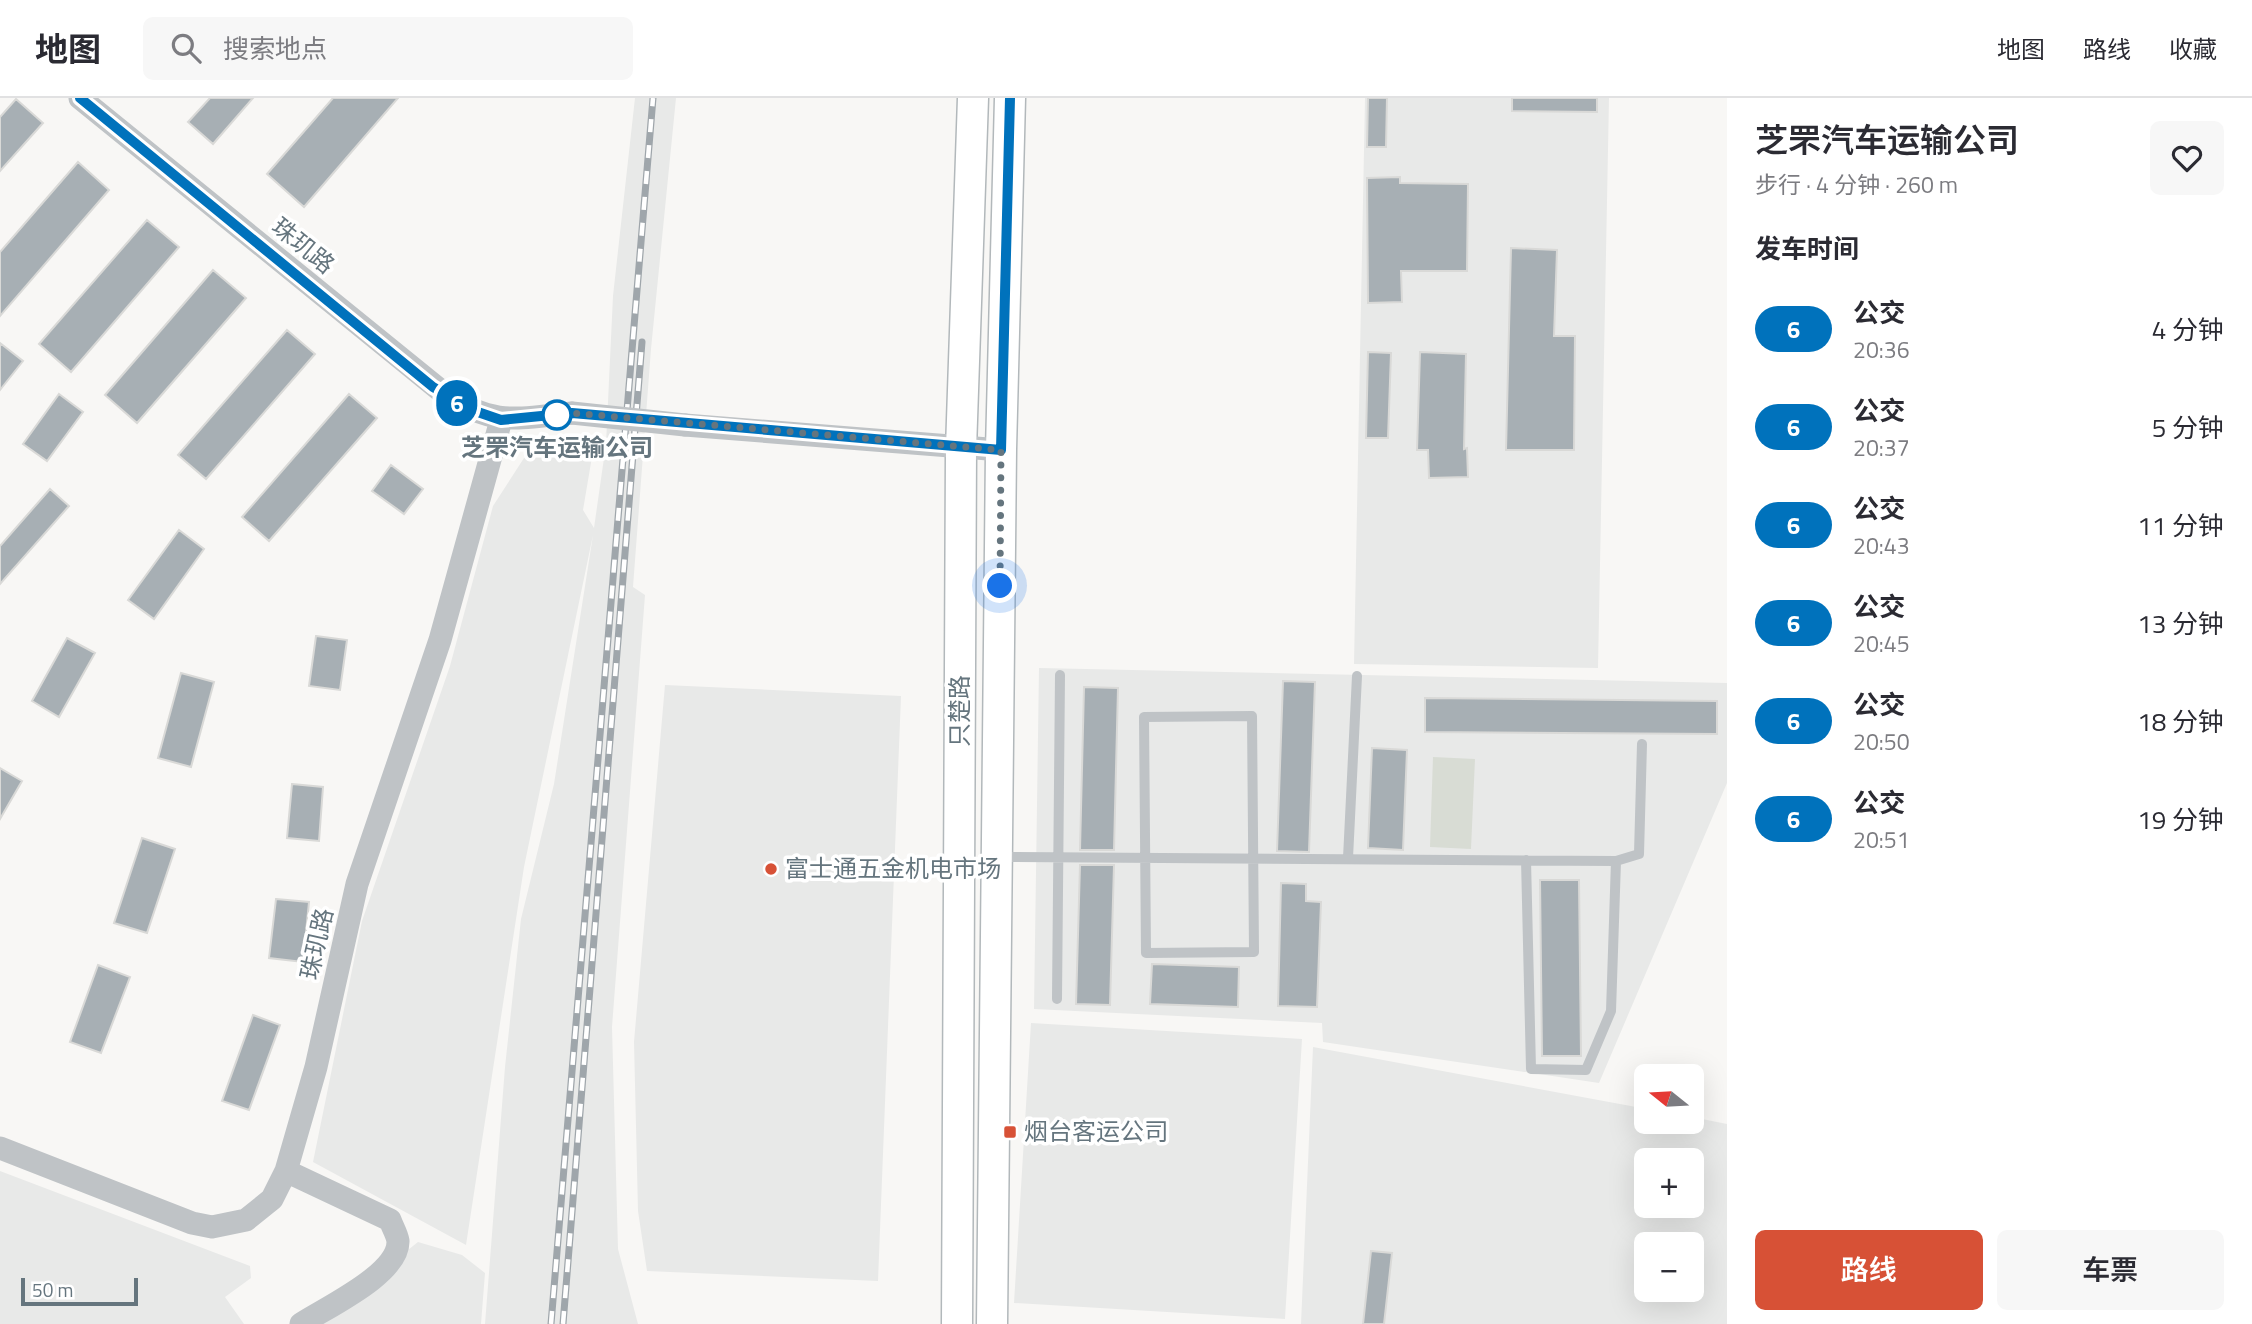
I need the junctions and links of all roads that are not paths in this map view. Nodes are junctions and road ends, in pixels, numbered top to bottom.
1 (80, 98) edge
2 (973, 98) edge
3 (1010, 98) edge
4 (501, 420) junction
5 (961, 449) junction
6 (1001, 450) junction
7 (1060, 675) dead end
8 (1357, 676) dead end
9 (1642, 744) dead end
10 (997, 857) junction
11 (1060, 858) junction
12 (1145, 858) junction
13 (1253, 858) junction
14 (1348, 858) junction
15 (1526, 860) junction
16 (1616, 861) junction
17 (1057, 999) dead end
18 (0, 1148) edge
19 (286, 1171) junction
20 (301, 1324) edge
21 (957, 1324) edge
22 (992, 1324) edge

1 - 4 street, 珠玑路
2 - 5 main road, 只楚路
3 - 6 main road, 只楚路
4 - 5 street, 珠玑路, bridge
4 - 19 street, 珠玑路
5 - 6 street, 珠玑路
5 - 21 main road, 只楚路
6 - 10 main road, 只楚路
7 - 11 lane
8 - 14 lane
9 - 16 lane
10 - 11 lane
10 - 22 main road, 只楚路
11 - 12 lane
11 - 17 lane
12 - 13 lane
12 - 13 lane
12 - 13 lane
13 - 14 lane
14 - 15 lane
15 - 16 lane
15 - 16 lane
18 - 19 street, 珠玑路
19 - 20 street

